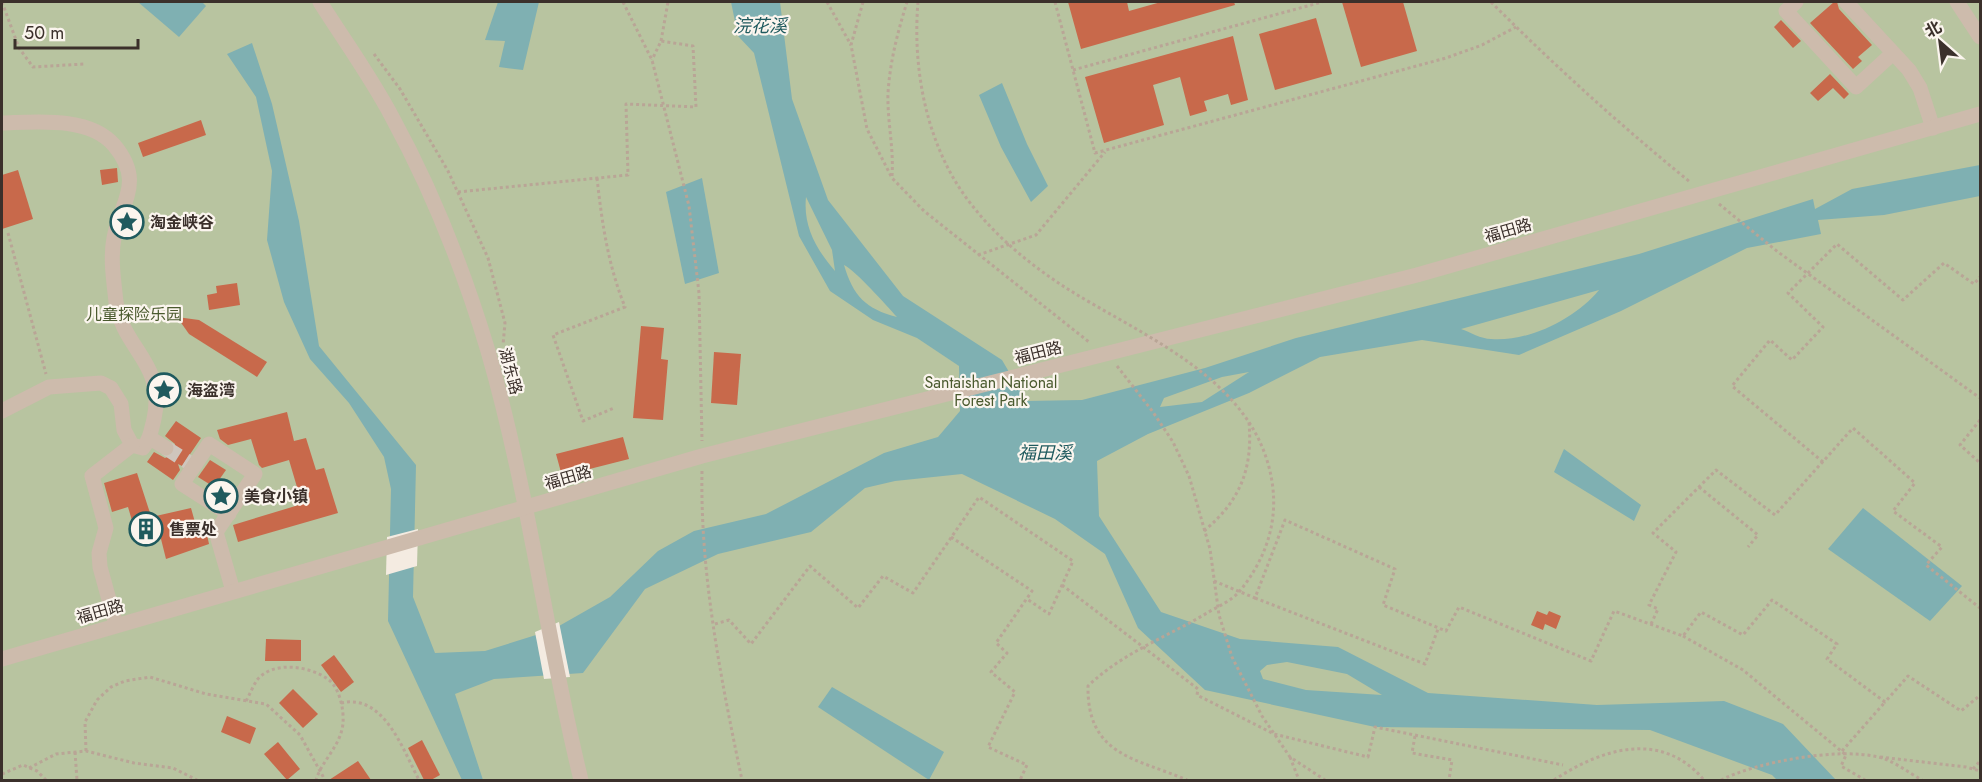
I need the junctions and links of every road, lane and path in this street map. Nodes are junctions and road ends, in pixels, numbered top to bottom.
1 (2, 2) edge
2 (320, 2) edge
3 (623, 2) edge
4 (668, 2) edge
5 (827, 2) edge
6 (863, 2) edge
7 (907, 2) edge
8 (918, 2) edge
9 (1055, 2) edge
10 (1322, 2) edge
11 (1491, 2) edge
12 (1796, 2) edge
13 (1846, 2) edge
14 (1957, 2) edge
15 (1516, 27) junction
16 (1980, 38) edge
17 (661, 41) junction
18 (851, 45) junction
19 (1893, 53) junction
20 (652, 60) junction
21 (84, 64) dead end
22 (1073, 70) junction
23 (664, 106) junction
24 (1980, 114) edge
25 (2, 123) edge
26 (1933, 128) junction
27 (1107, 151) junction
28 (597, 178) junction
29 (892, 178) junction
30 (458, 192) dead end
31 (1704, 193) junction
32 (8, 233) dead end
33 (978, 255) junction
34 (1808, 273) junction
35 (1980, 278) edge
36 (1103, 354) junction
37 (50, 387) junction
38 (1980, 398) edge
39 (614, 408) dead end
40 (2, 411) edge
41 (1980, 420) edge
42 (1249, 422) junction
43 (150, 438) junction
44 (132, 445) junction
45 (166, 448) tunnel mouth
46 (702, 456) junction
47 (1823, 462) junction
48 (1980, 463) edge
49 (1699, 487) junction
50 (524, 509) junction
51 (229, 514) junction
52 (1204, 531) junction
53 (951, 537) junction
54 (1748, 546) dead end
55 (1214, 581) junction
56 (1062, 585) junction
57 (232, 591) junction
58 (1255, 598) junction
59 (1027, 599) junction
60 (1980, 608) edge
61 (715, 624) junction
62 (1651, 624) junction
63 (116, 625) junction
64 (1438, 628) junction
65 (1683, 636) junction
66 (2, 659) edge
67 (1980, 699) edge
68 (246, 701) junction
69 (1885, 702) junction
70 (340, 703) junction
71 (1274, 734) junction
72 (1415, 736) junction
73 (86, 751) junction
74 (75, 752) junction
75 (1840, 753) junction
76 (1846, 755) junction
77 (1290, 757) junction
78 (1878, 757) junction
79 (1980, 761) edge
80 (1563, 765) dead end
81 (29, 768) junction
82 (319, 768) junction
83 (1973, 769) junction
84 (1980, 771) edge
85 (2, 774) edge
86 (46, 780) edge
87 (77, 780) edge
88 (197, 780) edge
89 (316, 780) edge
90 (325, 780) edge
91 (419, 780) edge
92 (581, 780) edge
93 (742, 780) edge
94 (1020, 780) edge
95 (1187, 780) edge
96 (1299, 780) edge
97 (1325, 780) edge
98 (1449, 780) edge
99 (1554, 780) edge
100 (1704, 780) edge
101 (1721, 780) edge
102 (1864, 780) edge
103 (1922, 780) edge

1 - 21 path
2 - 50 street, 湖东路
3 - 20 path
4 - 17 path
5 - 18 path
6 - 18 path
7 - 29 path
8 - 42 path, bridge
9 - 22 path
10 - 22 path
11 - 15 path
12 - 19 street
13 - 19 street
14 - 16 street
15 - 27 path
15 - 31 path
17 - 20 path
17 - 23 path
18 - 29 path
19 - 26 street
20 - 23 path
22 - 27 path
23 - 28 path
23 - 46 path
24 - 26 street, 福田路
25 - 43 street
26 - 31 street, 福田路
27 - 33 path
28 - 30 path
28 - 39 path
29 - 33 path
31 - 34 path
31 - 36 street, 福田路
32 - 37 path
33 - 36 path
34 - 35 path
34 - 38 path
34 - 47 path
36 - 46 street, 福田路
36 - 52 path
37 - 40 street
37 - 44 street
41 - 48 path
42 - 52 path
42 - 95 path, bridge
43 - 44 street
43 - 45 street
44 - 63 street
46 - 50 street, 福田路
46 - 61 path
47 - 49 path
47 - 60 path
49 - 54 path
49 - 62 path
50 - 57 street, 福田路
50 - 92 street, 湖东路
51 - 51 street
51 - 57 street
52 - 55 path
53 - 56 path
53 - 59 path
53 - 61 path
55 - 58 path
55 - 71 path
56 - 59 path
56 - 71 path
57 - 63 street, 福田路
58 - 64 path
58 - 64 path
59 - 94 path
61 - 93 path
62 - 64 path
62 - 65 path
63 - 66 street, 福田路
65 - 69 path
65 - 75 path
67 - 69 path
68 - 70 path
68 - 73 path
68 - 82 path
69 - 75 path
70 - 82 path
70 - 91 path
71 - 72 path
71 - 77 path
72 - 80 path
72 - 98 path
73 - 74 path
73 - 88 path
74 - 81 path
74 - 87 path
75 - 76 path
75 - 101 path
76 - 78 path
76 - 102 path
77 - 96 path
77 - 97 path
78 - 83 path
78 - 103 path
79 - 83 path
81 - 85 path
81 - 86 path
82 - 89 path
82 - 90 path
83 - 84 path
99 - 100 path

